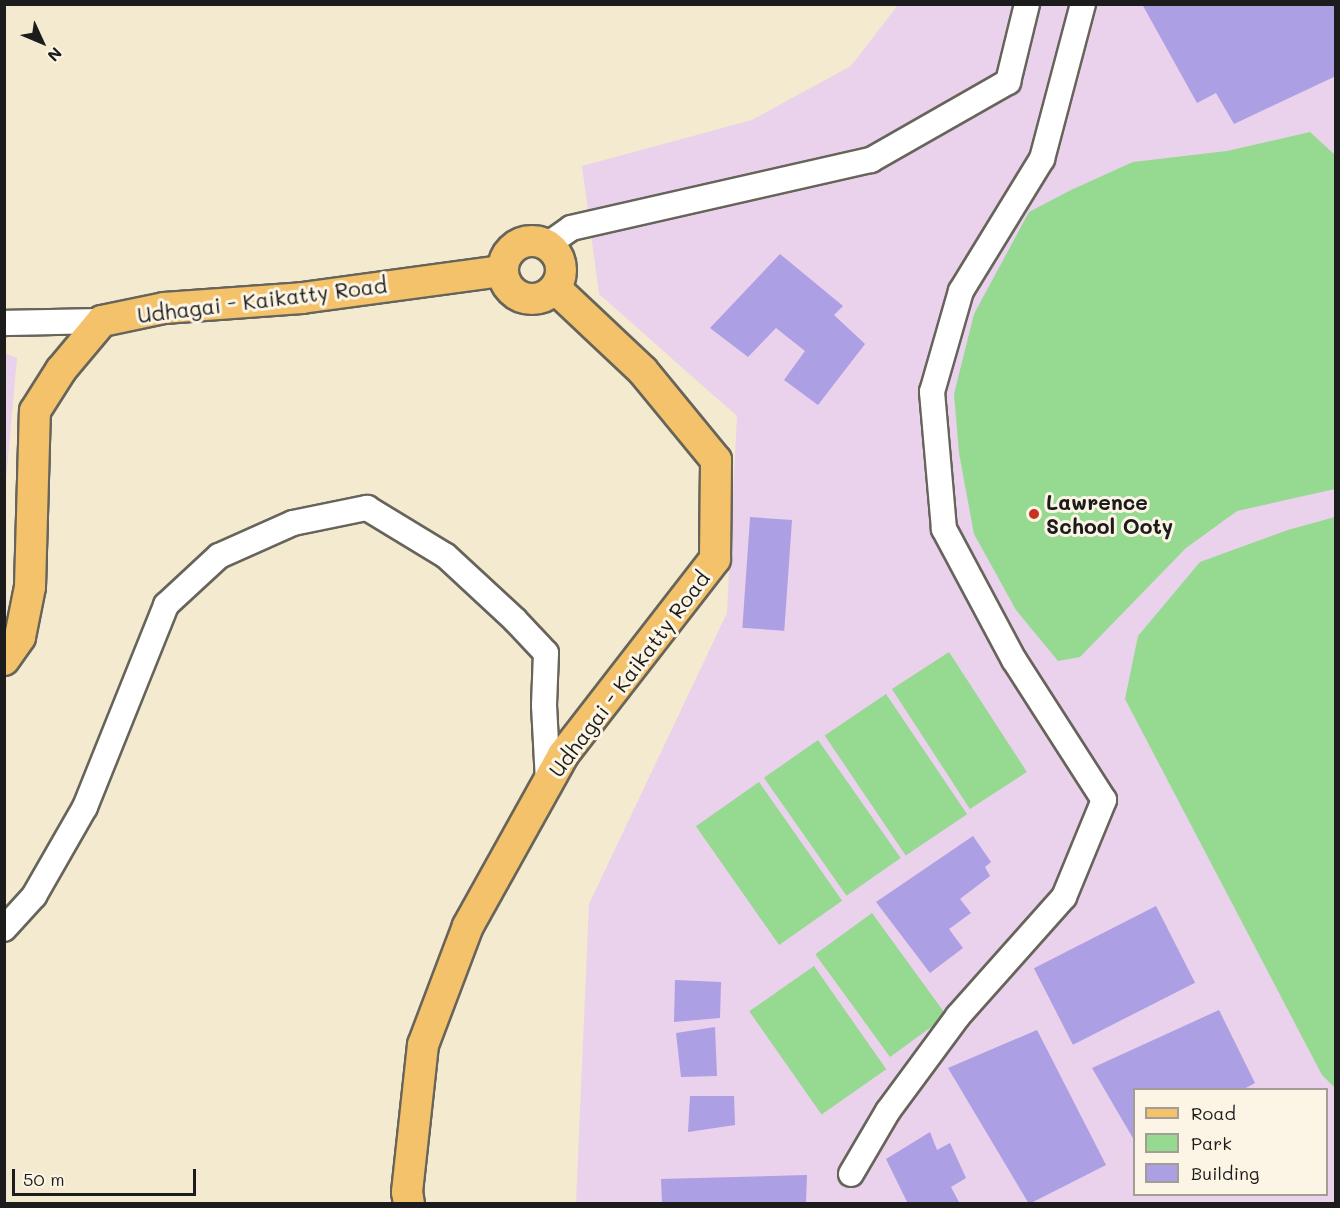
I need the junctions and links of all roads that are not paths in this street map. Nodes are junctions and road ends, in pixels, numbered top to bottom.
1 (1027, 4) edge
2 (1083, 4) edge
3 (547, 245) junction
4 (502, 270) junction
5 (555, 288) junction
6 (102, 321) junction
7 (4, 323) edge
8 (4, 660) edge
9 (548, 782) junction
10 (4, 929) edge
11 (851, 1174) dead end
12 (409, 1203) edge

1 - 3 street
2 - 11 street
3 - 4 main road
3 - 5 main road
4 - 5 main road
4 - 6 main road, Udhagai - Kaikatty Road
5 - 9 main road, Udhagai - Kaikatty Road
6 - 7 street
6 - 8 main road
9 - 10 street
9 - 12 main road, Udhagai - Kaikatty Road

